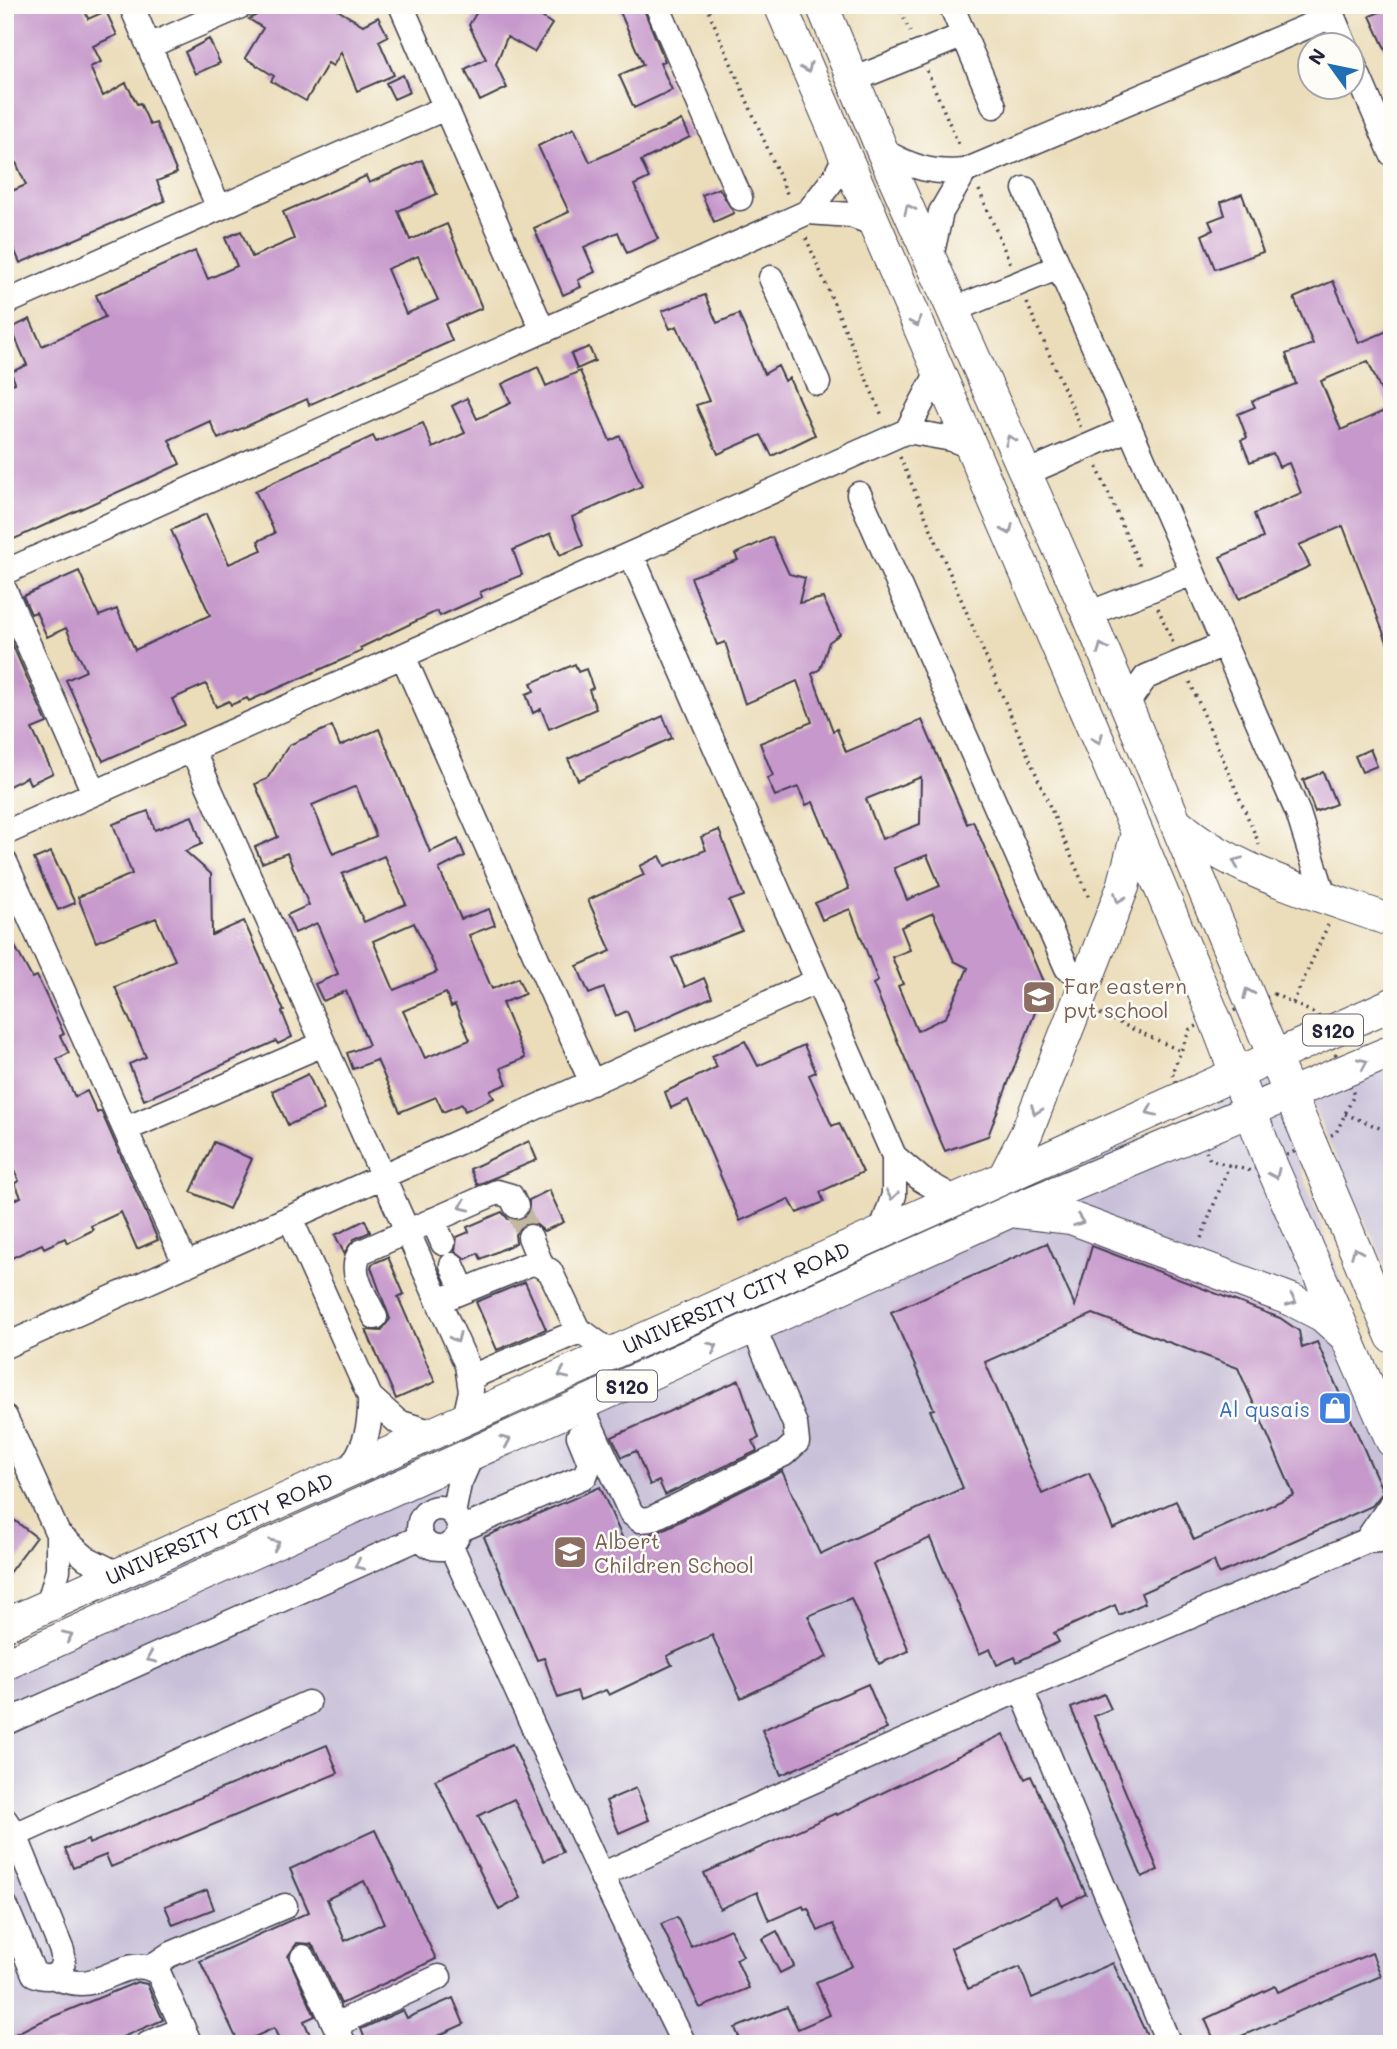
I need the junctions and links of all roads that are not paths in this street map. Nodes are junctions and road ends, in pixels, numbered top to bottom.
1 (131, 5) edge
2 (243, 5) edge
3 (401, 5) edge
4 (657, 5) edge
5 (780, 5) edge
6 (822, 5) edge
7 (951, 5) edge
8 (1330, 10) edge
9 (1339, 32) edge
10 (964, 35) junction
11 (149, 46) junction
12 (853, 80) junction
13 (1366, 93) edge
14 (994, 106) dead end
15 (445, 108) junction
16 (882, 150) junction
17 (1392, 153) edge
18 (845, 157) junction
19 (965, 171) junction
20 (1025, 189) dead end
21 (740, 198) dead end
22 (219, 208) junction
23 (803, 214) junction
24 (875, 224) junction
25 (1059, 267) junction
26 (771, 278) dead end
27 (943, 283) junction
28 (5, 303) edge
29 (543, 331) junction
30 (938, 372) junction
31 (818, 383) dead end
32 (1130, 428) junction
33 (899, 434) junction
34 (972, 447) junction
35 (1024, 474) junction
36 (859, 494) dead end
37 (631, 554) junction
38 (5, 572) edge
39 (1193, 573) junction
40 (5, 591) edge
41 (1088, 614) junction
42 (1224, 644) junction
43 (403, 656) junction
44 (1125, 706) junction
45 (192, 749) junction
46 (94, 793) junction
47 (1175, 822) junction
48 (5, 833) edge
49 (1137, 833) junction
50 (1307, 844) junction
51 (5, 862) edge
52 (1312, 895) junction
53 (1392, 921) edge
54 (1392, 936) edge
55 (1067, 968) dead end
56 (817, 981) junction
57 (1392, 1004) edge
58 (1261, 1026) junction
59 (1312, 1040) junction
60 (1223, 1041) junction
61 (323, 1044) junction
62 (1392, 1051) edge
63 (1274, 1056) junction
64 (1236, 1073) junction
65 (1330, 1077) junction
66 (592, 1083) junction
67 (1203, 1088) junction
68 (1290, 1094) junction
69 (1250, 1110) junction
70 (1214, 1125) junction
71 (126, 1129) junction
72 (1304, 1129) junction
73 (1263, 1143) junction
74 (894, 1156) junction
75 (382, 1176) junction
76 (1004, 1177) junction
77 (954, 1198) junction
78 (516, 1206) dead end
79 (1012, 1211) junction
80 (290, 1218) junction
81 (433, 1220) junction
82 (408, 1231) junction
83 (881, 1232) junction
84 (530, 1237) tunnel mouth
85 (541, 1264) junction
86 (186, 1265) junction
87 (463, 1290) junction
88 (439, 1301) junction
89 (375, 1317) dead end
90 (754, 1329) junction
91 (579, 1332) junction
92 (1346, 1337) junction
93 (1392, 1337) edge
94 (5, 1346) edge
95 (611, 1353) junction
96 (471, 1377) junction
97 (370, 1397) junction
98 (575, 1410) junction
99 (5, 1417) edge
100 (465, 1418) junction
101 (432, 1433) junction
102 (1392, 1441) edge
103 (471, 1457) junction
104 (348, 1470) junction
105 (382, 1496) junction
106 (1392, 1503) edge
107 (421, 1527) junction
108 (454, 1529) junction
109 (58, 1534) junction
110 (195, 1539) junction
111 (1392, 1539) edge
112 (1366, 1541) junction
113 (118, 1574) junction
114 (137, 1605) junction
115 (48, 1606) junction
116 (5, 1625) edge
117 (5, 1664) edge
118 (1021, 1689) junction
119 (308, 1703) dead end
120 (5, 1723) edge
121 (10, 1827) edge
122 (601, 1875) junction
123 (5, 1905) edge
124 (285, 1906) dead end
125 (303, 1957) dead end
126 (152, 1967) junction
127 (54, 1977) junction
128 (439, 1978) dead end
129 (340, 2034) edge
130 (187, 2036) edge
131 (148, 2044) edge
132 (684, 2044) edge
133 (1168, 2044) edge

1 - 11 street
2 - 11 street
3 - 15 street
4 - 21 street
5 -> 18 main road
6 - 12 main road
7 - 10 street
8 - 9 street
8 - 19 street
10 - 12 street
10 - 14 street
11 - 22 street
12 - 16 main road
13 - 17 street
15 - 22 street
15 - 29 street
16 - 19 street
27 -> 16 main road
18 - 23 street
18 - 24 main road
19 - 27 street
20 - 25 street
22 - 28 street
23 - 24 street
23 - 29 street
24 - 27 main road
24 -> 30 main road
25 - 27 street
25 - 32 street
26 - 31 street
35 -> 27 main road
29 - 38 street
30 - 33 street
30 - 34 main road
32 - 35 street
32 - 39 street
33 - 34 street
33 - 37 street
34 -> 49 main road
35 - 41 main road
36 - 55 street
37 - 43 street
37 - 56 street
39 - 41 street
39 - 42 street
40 - 46 street
44 -> 41 main road
42 - 44 street
42 - 50 street
43 - 45 street
43 - 66 street
44 - 47 main road
45 - 46 street
45 - 61 street
46 - 48 street
52 -> 47 main road
58 -> 47 main road
49 - 60 main road
49 -> 76 main road
50 - 52 street
50 - 52 street
51 - 71 street
52 - 53 main road
52 - 54 street
56 - 66 street
56 - 74 street
57 - 59 main road, UNIVERSITY CITY ROAD / S120
58 - 60 main road
58 - 63 main road
59 - 63 main road, UNIVERSITY CITY ROAD / S120
59 - 65 main road
60 - 64 main road
61 - 71 street
61 - 75 street
65 -> 62 main road, UNIVERSITY CITY ROAD / S120
63 - 64 main road, UNIVERSITY CITY ROAD / S120
63 - 68 main road
64 - 67 main road, UNIVERSITY CITY ROAD / S120
64 - 69 main road
65 - 68 main road, UNIVERSITY CITY ROAD / S120
66 - 75 street
67 - 70 main road
67 -> 76 main road, UNIVERSITY CITY ROAD / S120
68 - 69 main road, UNIVERSITY CITY ROAD / S120
68 - 72 main road
69 - 70 main road, UNIVERSITY CITY ROAD / S120
69 - 73 main road
70 - 79 main road, UNIVERSITY CITY ROAD / S120
71 - 86 street
72 - 73 main road
93 -> 72 main road
73 -> 92 main road
74 - 77 street
74 -> 83 street
75 - 80 street
75 - 82 street
76 - 77 main road, UNIVERSITY CITY ROAD / S120
77 - 83 main road, UNIVERSITY CITY ROAD / S120
78 -> 81 street
79 - 90 main road, UNIVERSITY CITY ROAD / S120
79 -> 92 main road
80 - 86 street
80 - 97 street
81 - 82 street
81 - 87 street
82 - 88 street
82 - 89 street
83 - 95 main road, UNIVERSITY CITY ROAD / S120
84 - 85 street
85 - 87 street
85 - 91 street
86 - 94 street
87 - 88 street
88 -> 96 street
98 -> 90 main road, UNIVERSITY CITY ROAD / S120
90 - 98 street
91 - 95 street
91 - 96 street
92 - 102 main road
95 -> 100 main road, UNIVERSITY CITY ROAD / S120
96 - 100 street
97 - 101 street
97 - 104 street
103 -> 98 main road, UNIVERSITY CITY ROAD / S120
98 - 108 street
99 - 109 street
100 - 101 main road, UNIVERSITY CITY ROAD / S120
101 - 104 main road, UNIVERSITY CITY ROAD / S120
103 - 105 main road, UNIVERSITY CITY ROAD / S120
103 - 108 street
104 - 110 main road, UNIVERSITY CITY ROAD / S120
105 - 107 street
114 -> 105 main road, UNIVERSITY CITY ROAD / S120
106 - 112 street
107 - 108 street
107 - 108 street
107 -> 120 street
108 - 122 street
109 - 113 street
109 - 115 street
110 - 113 main road, UNIVERSITY CITY ROAD / S120
110 - 114 main road
111 - 112 street
112 - 118 street
113 - 115 main road, UNIVERSITY CITY ROAD / S120
117 -> 114 main road, UNIVERSITY CITY ROAD / S120
115 - 116 main road, UNIVERSITY CITY ROAD / S120
118 - 122 street
118 - 133 street
119 - 121 street
121 - 127 street
122 - 132 street
123 - 127 street
124 - 126 street
125 - 129 street
126 - 127 street
126 - 130 street
128 - 129 street
130 - 131 street

